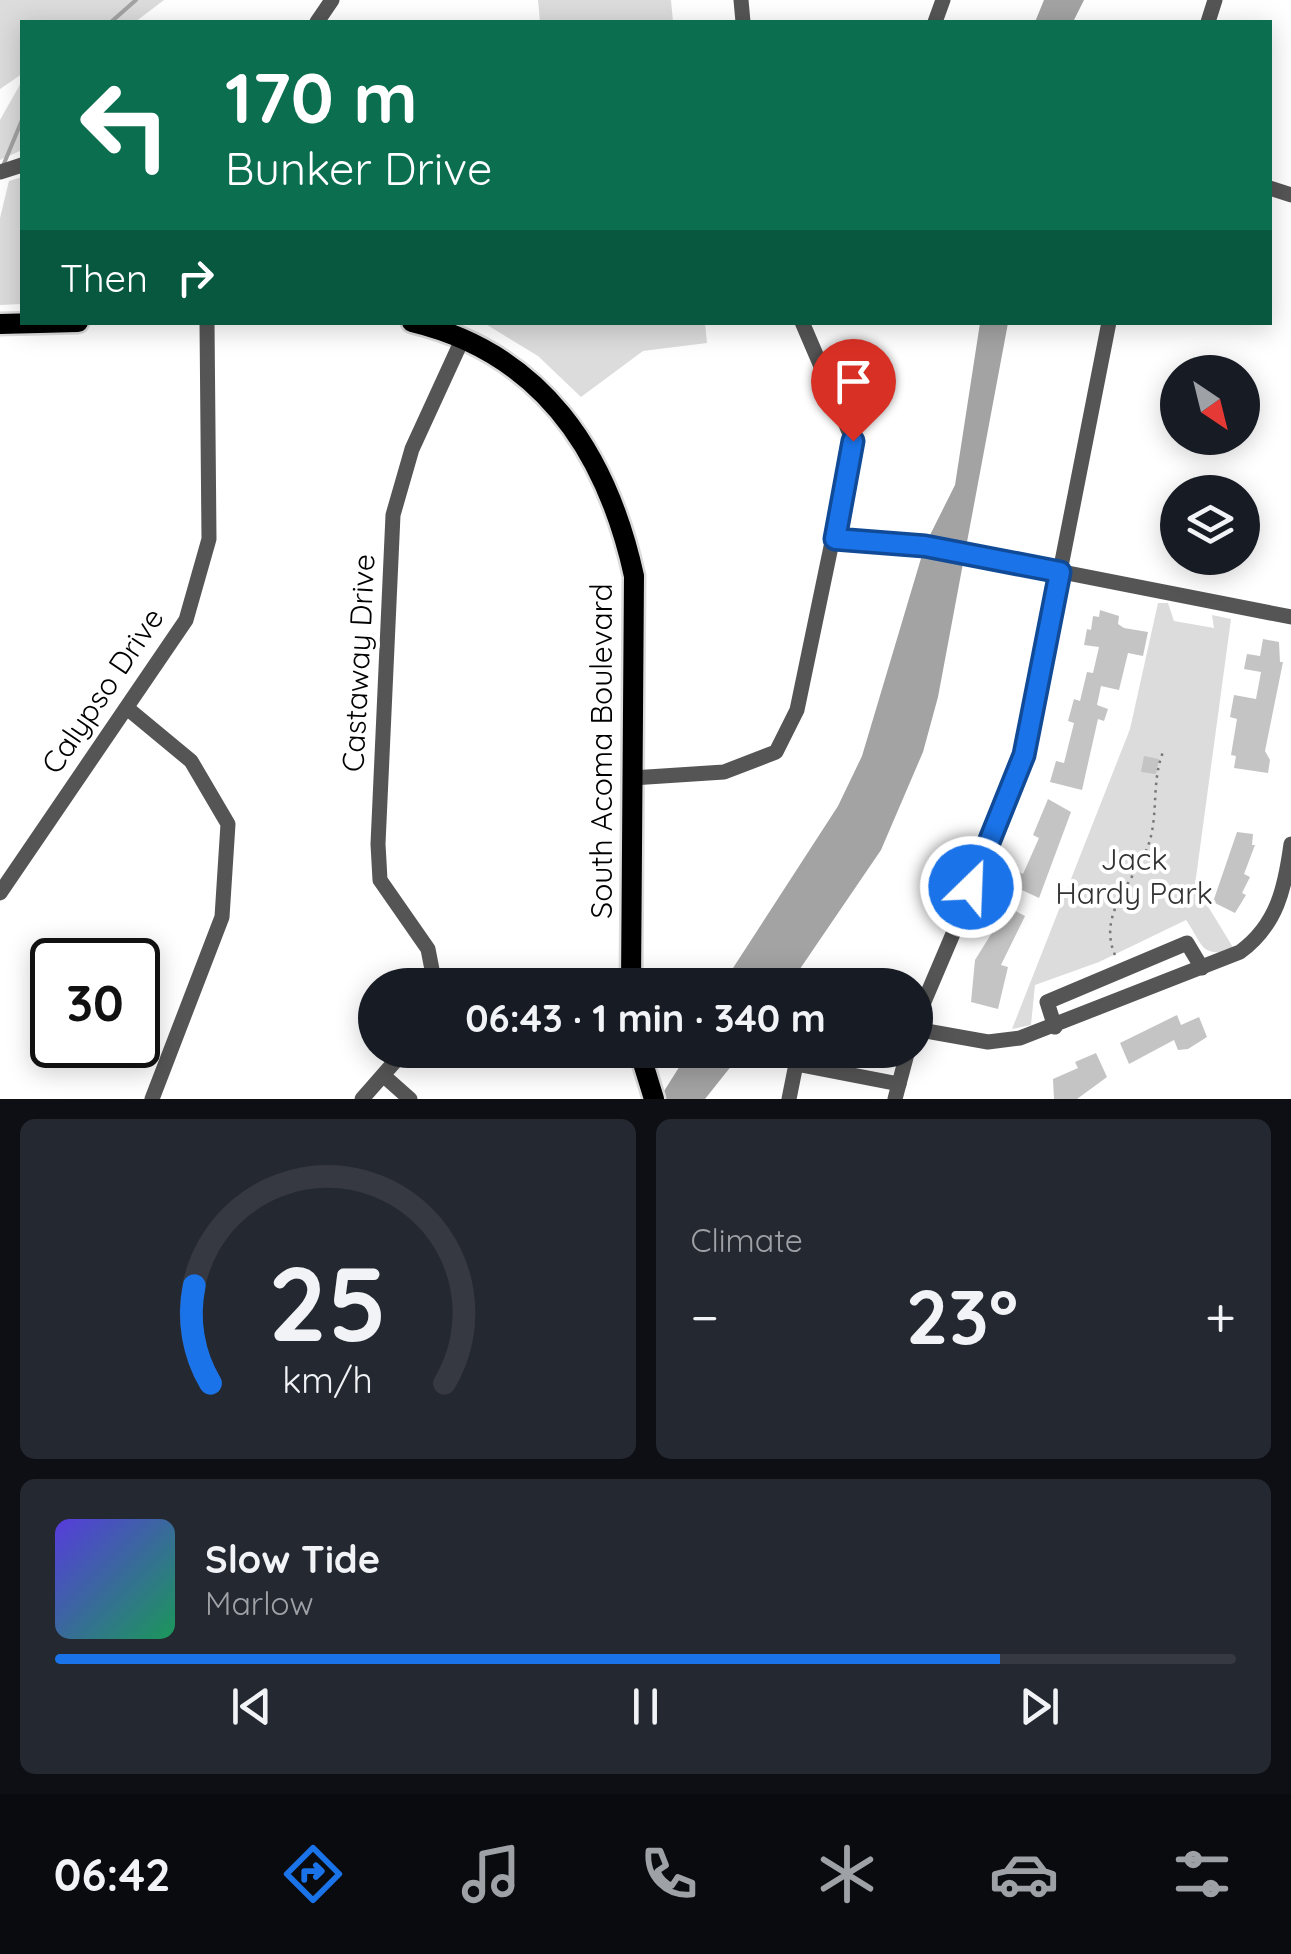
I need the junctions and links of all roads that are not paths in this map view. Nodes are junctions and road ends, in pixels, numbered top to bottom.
1 (207, 325) edge
2 (420, 325) edge
3 (803, 325) edge
4 (1109, 325) edge
5 (462, 340) junction
6 (835, 539) junction
7 (1060, 572) junction
8 (1291, 617) edge
9 (127, 708) junction
10 (632, 778) junction
11 (1291, 844) edge
12 (0, 893) edge
13 (432, 968) edge
14 (631, 968) edge
15 (1202, 968) junction
16 (933, 983) edge
17 (1056, 1027) junction
18 (933, 1030) edge
19 (390, 1068) edge
20 (644, 1068) edge
21 (384, 1076) junction
22 (897, 1092) edge
23 (152, 1099) edge
24 (362, 1099) edge
25 (410, 1099) edge
26 (654, 1099) edge
27 (789, 1099) edge

1 - 9 street, Calypso Drive
2 - 5 main road, South Acoma Boulevard
3 - 6 street
4 - 7 street
5 - 10 main road, South Acoma Boulevard
5 - 13 street, Castaway Drive
6 - 7 street
6 - 10 street
7 - 8 street
7 - 16 street
9 - 12 street, Calypso Drive
9 - 23 street
10 - 14 main road, South Acoma Boulevard
11 - 15 street
15 - 17 street
15 - 17 street
17 - 18 street
19 - 21 street
20 - 26 main road
21 - 24 street
21 - 25 street
22 - 27 street

